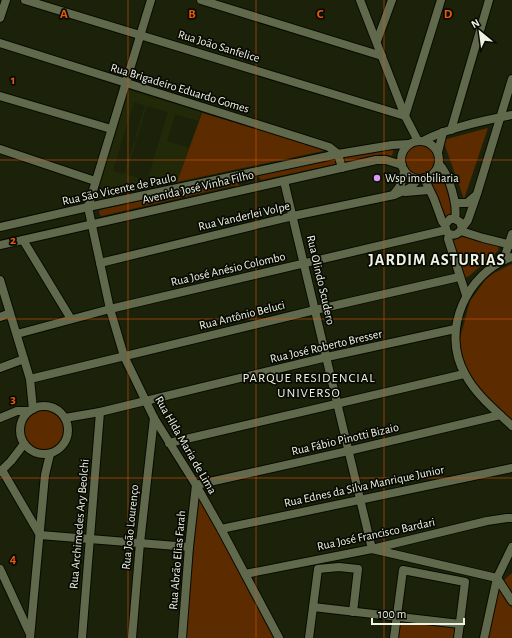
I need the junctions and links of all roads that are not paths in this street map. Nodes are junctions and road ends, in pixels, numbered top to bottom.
1 (6, 0) edge
2 (25, 0) edge
3 (151, 0) edge
4 (201, 0) edge
5 (360, 0) edge
6 (392, 0) edge
7 (441, 0) edge
8 (489, 0) edge
9 (0, 18) edge
10 (140, 35) junction
11 (377, 41) junction
12 (0, 43) edge
13 (382, 56) junction
14 (512, 79) edge
15 (125, 84) junction
16 (0, 96) edge
17 (512, 115) edge
18 (405, 116) junction
19 (500, 117) junction
20 (111, 129) junction
21 (447, 131) junction
22 (415, 142) junction
23 (0, 149) edge
24 (438, 152) junction
25 (338, 154) junction
26 (439, 164) junction
27 (342, 168) junction
28 (403, 168) junction
29 (256, 172) junction
30 (243, 175) junction
31 (421, 179) junction
32 (96, 181) junction
33 (284, 181) junction
34 (260, 186) junction
35 (247, 189) junction
36 (429, 190) junction
37 (404, 192) junction
38 (394, 195) junction
39 (476, 198) junction
40 (456, 203) junction
41 (88, 207) junction
42 (293, 216) junction
43 (90, 223) junction
44 (459, 224) junction
45 (0, 227) edge
46 (447, 230) junction
47 (512, 234) edge
48 (39, 236) junction
49 (23, 240) junction
50 (507, 244) edge
51 (0, 245) edge
52 (508, 256) edge
53 (36, 261) junction
54 (100, 263) junction
55 (304, 264) junction
56 (459, 277) junction
57 (0, 280) edge
58 (466, 295) junction
59 (110, 309) junction
60 (315, 310) junction
61 (10, 313) junction
62 (0, 317) edge
63 (71, 319) junction
64 (455, 329) junction
65 (17, 334) junction
66 (124, 356) junction
67 (327, 357) junction
68 (24, 359) junction
69 (0, 368) edge
70 (464, 374) junction
71 (30, 379) junction
72 (31, 388) junction
73 (146, 400) junction
74 (337, 403) junction
75 (43, 406) junction
76 (31, 410) junction
77 (100, 412) junction
78 (500, 415) junction
79 (1, 418) edge
80 (154, 418) junction
81 (22, 421) junction
82 (66, 422) junction
83 (512, 426) edge
84 (169, 443) junction
85 (27, 447) junction
86 (348, 451) junction
87 (38, 454) junction
88 (50, 454) junction
89 (512, 468) edge
90 (1, 471) edge
91 (45, 475) junction
92 (196, 485) junction
93 (360, 499) junction
94 (512, 518) edge
95 (221, 529) junction
96 (40, 535) junction
97 (90, 538) junction
98 (140, 543) junction
99 (189, 547) junction
100 (512, 547) edge
101 (372, 549) junction
102 (0, 569) edge
103 (245, 574) junction
104 (497, 578) junction
105 (512, 601) edge
106 (313, 607) junction
107 (353, 612) junction
108 (397, 617) junction
109 (460, 624) junction
110 (31, 637) edge
111 (82, 638) edge
112 (132, 638) edge
113 (182, 638) edge
114 (279, 638) edge
115 (308, 638) edge
116 (394, 638) edge
117 (458, 638) edge
118 (484, 638) edge

1 - 9 street
2 - 10 street, Rua João Sanfelice
3 - 10 street
4 - 13 street
5 - 11 street
6 - 11 street
7 - 18 street
8 - 21 street
10 - 15 street
10 - 18 street, Rua João Sanfelice
11 - 13 street
12 - 15 street, Rua Brigadeiro Eduardo Gomes
13 - 18 street
14 - 19 street
15 - 20 street
15 - 25 street, Rua Brigadeiro Eduardo Gomes
16 - 20 street
17 - 19 street, Rua São Vicente de Paulo
18 - 22 street
19 - 21 street, Rua São Vicente de Paulo
19 - 39 street
20 - 32 street
21 - 22 street, Rua São Vicente de Paulo
21 - 24 street
22 - 24 street
22 - 25 street, Rua São Vicente de Paulo
22 - 28 street
23 - 32 street
24 - 26 street
25 - 27 street
25 - 29 street, Rua São Vicente de Paulo
26 - 31 street
26 - 40 street
27 - 28 street, Avenida José Vinha Filho
27 - 33 street, Avenida José Vinha Filho
28 - 31 street
28 - 38 street
29 - 30 street, Rua São Vicente de Paulo
29 - 34 street
30 - 35 street
30 - 41 street, Rua São Vicente de Paulo
31 - 36 street
31 - 37 street, Rua Vanderlei Volpe
32 - 41 street
33 - 34 street, Avenida José Vinha Filho
33 - 42 street, Rua Olindo Scudero
34 - 35 street, Avenida José Vinha Filho
35 - 43 street, Avenida José Vinha Filho
36 - 37 street
36 - 46 street
37 - 38 street, Rua Vanderlei Volpe
38 - 42 street, Rua Vanderlei Volpe
39 - 40 street
39 - 44 street
40 - 44 street
41 - 43 street, Rua Hlda Maria de Lima
41 - 45 street, Rua São Vicente de Paulo
42 - 54 street, Rua Vanderlei Volpe
42 - 55 street, Rua Olindo Scudero
43 - 48 street, Avenida José Vinha Filho
43 - 54 street, Rua Hlda Maria de Lima
44 - 46 street
44 - 46 street
44 - 50 street
46 - 55 street, Rua José Anésio Colombo
46 - 56 street
47 - 50 street
48 - 49 street, Avenida José Vinha Filho
48 - 53 street
49 - 51 street, Avenida José Vinha Filho
49 - 53 street
50 - 52 street
52 - 58 street
53 - 63 street
54 - 59 street, Rua Hlda Maria de Lima
55 - 59 street, Rua José Anésio Colombo
55 - 60 street, Rua Olindo Scudero
56 - 58 street
56 - 60 street, Rua Antônio Beluci
57 - 61 street
58 - 64 street
59 - 63 street, Rua José Anésio Colombo
59 - 66 street, Rua Hlda Maria de Lima
60 - 66 street, Rua Antônio Beluci
60 - 67 street, Rua Olindo Scudero
61 - 62 street
61 - 65 street
63 - 65 street, Rua José Anésio Colombo
64 - 67 street, Rua José Roberto Bresser
64 - 70 street
65 - 68 street
66 - 71 street, Rua Antônio Beluci
66 - 73 street, Rua Hlda Maria de Lima
67 - 73 street, Rua José Roberto Bresser
67 - 74 street, Rua Olindo Scudero
68 - 69 street
68 - 71 street
70 - 74 street
70 - 78 street
71 - 72 street
72 - 75 street
72 - 76 street
73 - 77 street, Rua José Roberto Bresser
73 - 80 street, Rua Hlda Maria de Lima
74 - 84 street
74 - 86 street, Rua Olindo Scudero
75 - 76 street
75 - 82 street
76 - 79 street
76 - 81 street
77 - 82 street, Rua José Roberto Bresser
77 - 97 street, Rua Archimedes Ary Beolchi
78 - 83 street
78 - 86 street, Rua Fábio Pinotti Bizaio
79 - 81 street
80 - 84 street, Rua Hlda Maria de Lima
80 - 98 street, Rua João Lourenço
81 - 85 street
82 - 88 street
84 - 92 street, Rua Hlda Maria de Lima
85 - 87 street
85 - 90 street
86 - 92 street, Rua Fábio Pinotti Bizaio
86 - 93 street, Rua Olindo Scudero
87 - 88 street
87 - 91 street
88 - 91 street
89 - 93 street, Rua Ednes da Silva Manrique Junior
90 - 96 street
91 - 96 street
92 - 95 street, Rua Hlda Maria de Lima
92 - 99 street, Rua Abrão Elias Farah
93 - 95 street, Rua Ednes da Silva Manrique Junior
93 - 101 street, Rua Olindo Scudero
94 - 101 street, Rua José Francisco Bardari
95 - 103 street, Rua Hlda Maria de Lima
96 - 97 street
96 - 110 street
97 - 98 street
97 - 111 street, Rua Archimedes Ary Beolchi
98 - 99 street
98 - 112 street, Rua João Lourenço
99 - 113 street, Rua Abrão Elias Farah
100 - 104 street
101 - 103 street, Rua José Francisco Bardari
101 - 104 street
102 - 110 street
103 - 114 street, Rua Hlda Maria de Lima
104 - 105 street
104 - 118 street
106 - 107 street
106 - 107 street
106 - 115 street
107 - 108 street
108 - 109 street
108 - 109 street
108 - 116 street
109 - 117 street

